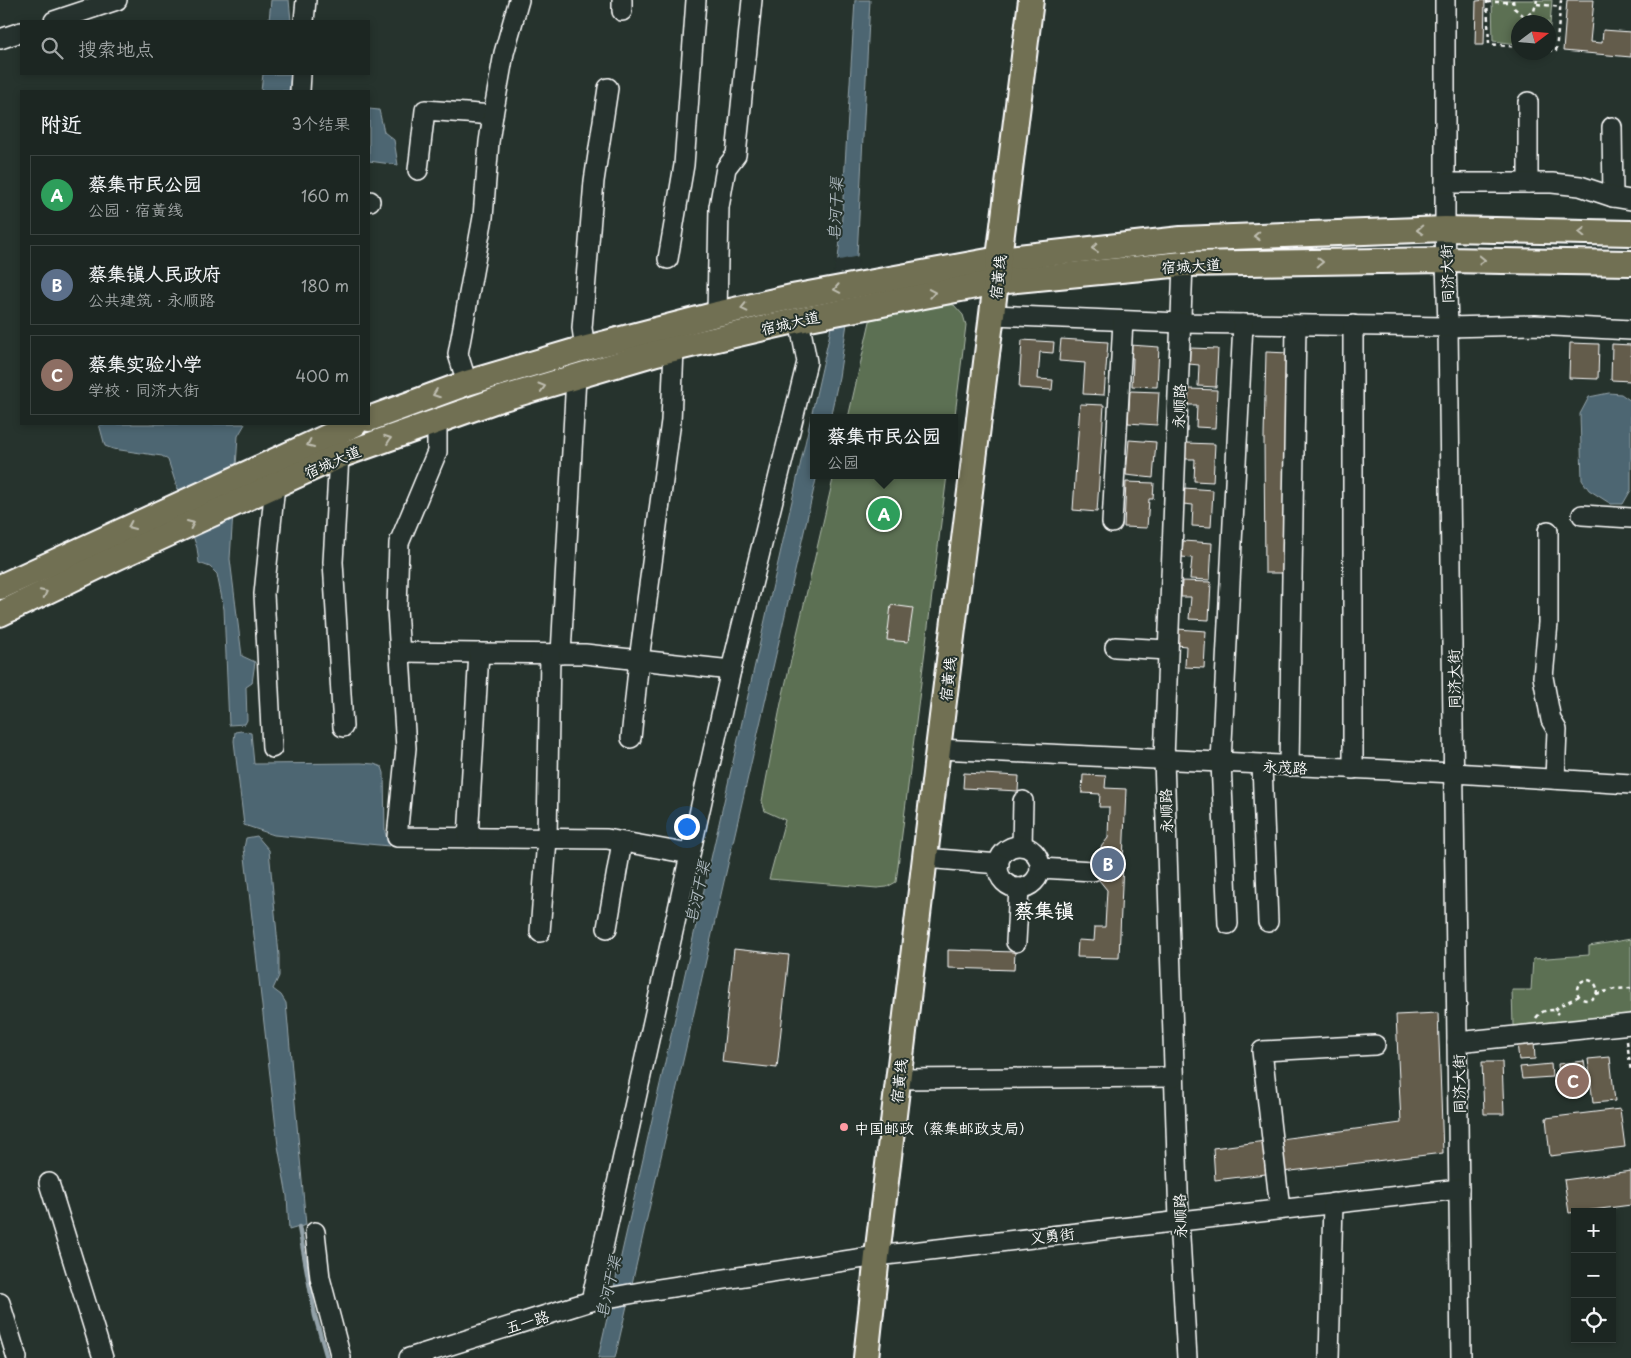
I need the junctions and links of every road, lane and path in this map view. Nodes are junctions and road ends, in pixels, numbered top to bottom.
1 (118, 0) edge
2 (306, 0) edge
3 (520, 0) edge
4 (696, 0) edge
5 (752, 0) edge
6 (1031, 0) edge
7 (1444, 0) edge
8 (1561, 0) edge
9 (1487, 1) edge
10 (1513, 1) edge
11 (1537, 2) edge
12 (1561, 6) junction
13 (1523, 15) joint
14 (57, 20) edge
15 (304, 20) edge
16 (20, 32) edge
17 (0, 39) edge
18 (1511, 46) edge
19 (1556, 51) edge
20 (301, 75) edge
21 (608, 88) dead end
22 (300, 90) edge
23 (1528, 102) dead end
24 (493, 115) junction
25 (1612, 127) dead end
26 (418, 170) dead end
27 (1445, 183) junction
28 (1528, 183) junction
29 (1622, 198) edge
30 (1445, 229) junction
31 (1631, 233) edge
32 (668, 259) dead end
33 (1446, 260) junction
34 (1631, 263) edge
35 (1183, 264) junction
36 (998, 270) junction
37 (883, 291) junction
38 (717, 314) junction
39 (992, 315) junction
40 (799, 320) junction
41 (1123, 321) junction
42 (1181, 323) junction
43 (1243, 324) junction
44 (1296, 325) junction
45 (1353, 325) junction
46 (1448, 327) junction
47 (1631, 330) edge
48 (585, 349) junction
49 (674, 349) junction
50 (576, 377) junction
51 (467, 383) junction
52 (370, 419) edge
53 (437, 421) junction
54 (353, 425) edge
55 (339, 456) junction
56 (276, 485) junction
57 (1582, 515) dead end
58 (1631, 518) edge
59 (1112, 523) dead end
60 (1548, 531) dead end
61 (0, 587) edge
62 (0, 614) edge
63 (1115, 647) dead end
64 (1168, 650) junction
65 (400, 652) junction
66 (479, 654) junction
67 (555, 654) junction
68 (639, 660) junction
69 (731, 670) junction
70 (343, 727) dead end
71 (631, 738) dead end
72 (272, 748) dead end
73 (938, 749) junction
74 (1164, 759) junction
75 (1221, 762) junction
76 (1262, 765) junction
77 (1289, 766) junction
78 (1353, 769) junction
79 (1454, 773) junction
80 (1555, 779) junction
81 (1631, 784) edge
82 (1023, 801) dead end
83 (468, 838) junction
84 (547, 838) junction
85 (622, 842) junction
86 (1022, 846) junction
87 (690, 854) junction
88 (925, 858) junction
89 (999, 864) junction
90 (1040, 868) junction
91 (1093, 871) dead end
92 (1019, 888) junction
93 (1268, 922) dead end
94 (1228, 924) dead end
95 (607, 928) dead end
96 (540, 932) dead end
97 (1016, 942) dead end
98 (1631, 988) edge
99 (1596, 994) junction
100 (1579, 996) junction
101 (1554, 1010) dead end
102 (1628, 1025) edge
103 (1457, 1042) junction
104 (1374, 1045) dead end
105 (1631, 1072) edge
106 (1174, 1077) junction
107 (898, 1079) junction
108 (49, 1183) dead end
109 (1459, 1189) junction
110 (1333, 1203) junction
111 (1280, 1209) junction
112 (1179, 1220) junction
113 (315, 1232) dead end
114 (877, 1256) junction
115 (646, 1291) joint
116 (591, 1301) junction
117 (0, 1304) edge
118 (17, 1358) edge
119 (103, 1358) edge
120 (341, 1358) edge
121 (409, 1358) edge
122 (866, 1358) edge
123 (1186, 1358) edge
124 (1329, 1358) edge
125 (1461, 1358) edge

1 - 14 street
2 - 15 street
3 - 24 street
4 - 32 street
5 - 38 street
6 - 36 main road, 宿黄线
7 - 27 street, 同济大街
8 - 12 path
9 - 10 path
9 - 18 path
10 - 13 path
11 - 12 path
11 - 13 path
12 - 19 path
16 - 17 street
20 - 22 street
21 - 48 street
23 - 28 street
24 - 26 street
24 - 51 street
25 - 29 street
27 - 28 street
27 - 30 street, 同济大街
28 - 29 street
31 -> 30 main road, 宿城大道
30 - 33 street, 同济大街
30 -> 36 main road, 宿城大道
33 -> 34 main road, 宿城大道
35 -> 33 main road, 宿城大道
33 - 46 street, 同济大街
35 - 36 main road, 宿城大道
35 - 42 street, 永顺路
36 - 37 main road, 宿城大道
36 - 39 main road, 宿黄线
37 -> 38 main road, 宿城大道
37 - 40 main road, 宿城大道
38 - 48 main road, 宿城大道
39 - 41 street
39 - 73 main road, 宿黄线
40 - 49 main road, 宿城大道
40 - 69 street
41 - 42 street
41 - 59 street
42 - 43 street
42 - 64 street, 永顺路
43 - 44 street
43 - 75 street
44 - 45 street
44 - 77 street
45 - 46 street
45 - 78 street
46 - 47 street
46 - 79 street, 同济大街
48 - 51 main road, 宿城大道
49 - 50 main road, 宿城大道
49 - 68 street
53 -> 50 main road, 宿城大道
50 - 67 street
51 -> 52 main road, 宿城大道
55 -> 53 main road, 宿城大道
53 - 65 street
54 -> 61 main road, 宿城大道
55 - 56 main road, 宿城大道
55 - 70 street
62 -> 56 main road, 宿城大道
56 - 72 street
57 - 58 street
60 - 80 street
63 - 64 street
64 - 74 street, 永顺路
65 - 66 street
65 - 83 street
66 - 67 street
66 - 83 street
67 - 68 street
67 - 84 street
68 - 69 street
68 - 71 street
69 - 87 street
73 - 74 street, 永茂路
73 - 88 main road, 宿黄线
74 - 75 street, 永茂路
74 - 106 street, 永顺路
75 - 76 street, 永茂路
75 - 94 street
76 - 77 street, 永茂路
76 - 93 street
77 - 78 street, 永茂路
78 - 79 street, 永茂路
79 - 80 street, 永茂路
79 - 103 street, 同济大街
80 - 81 street, 永茂路
82 - 86 street
83 - 84 street
84 - 85 street
84 - 96 street
85 - 87 street
85 - 95 street
86 - 89 street
86 - 90 street
87 - 116 street
88 - 89 street
88 - 107 main road, 宿黄线
89 - 92 street
90 - 91 street
90 - 92 street
92 - 97 street
98 - 99 path
99 - 100 path
99 - 100 path
100 - 101 path
102 - 103 street
102 - 105 path
103 - 109 street, 同济大街
104 - 111 street
106 - 107 street
106 - 112 street, 永顺路
107 - 114 main road, 宿黄线
108 - 119 street
109 - 110 street, 义勇街
109 - 125 street, 同济大街
110 - 111 street, 义勇街
110 - 124 street
111 - 112 street, 义勇街
112 - 114 street, 义勇街
112 - 123 street, 永顺路
113 - 120 street
114 - 115 street, 义勇街
114 - 122 main road, 宿黄线
115 - 116 street, 五一路
116 - 121 street, 五一路
117 - 118 street

